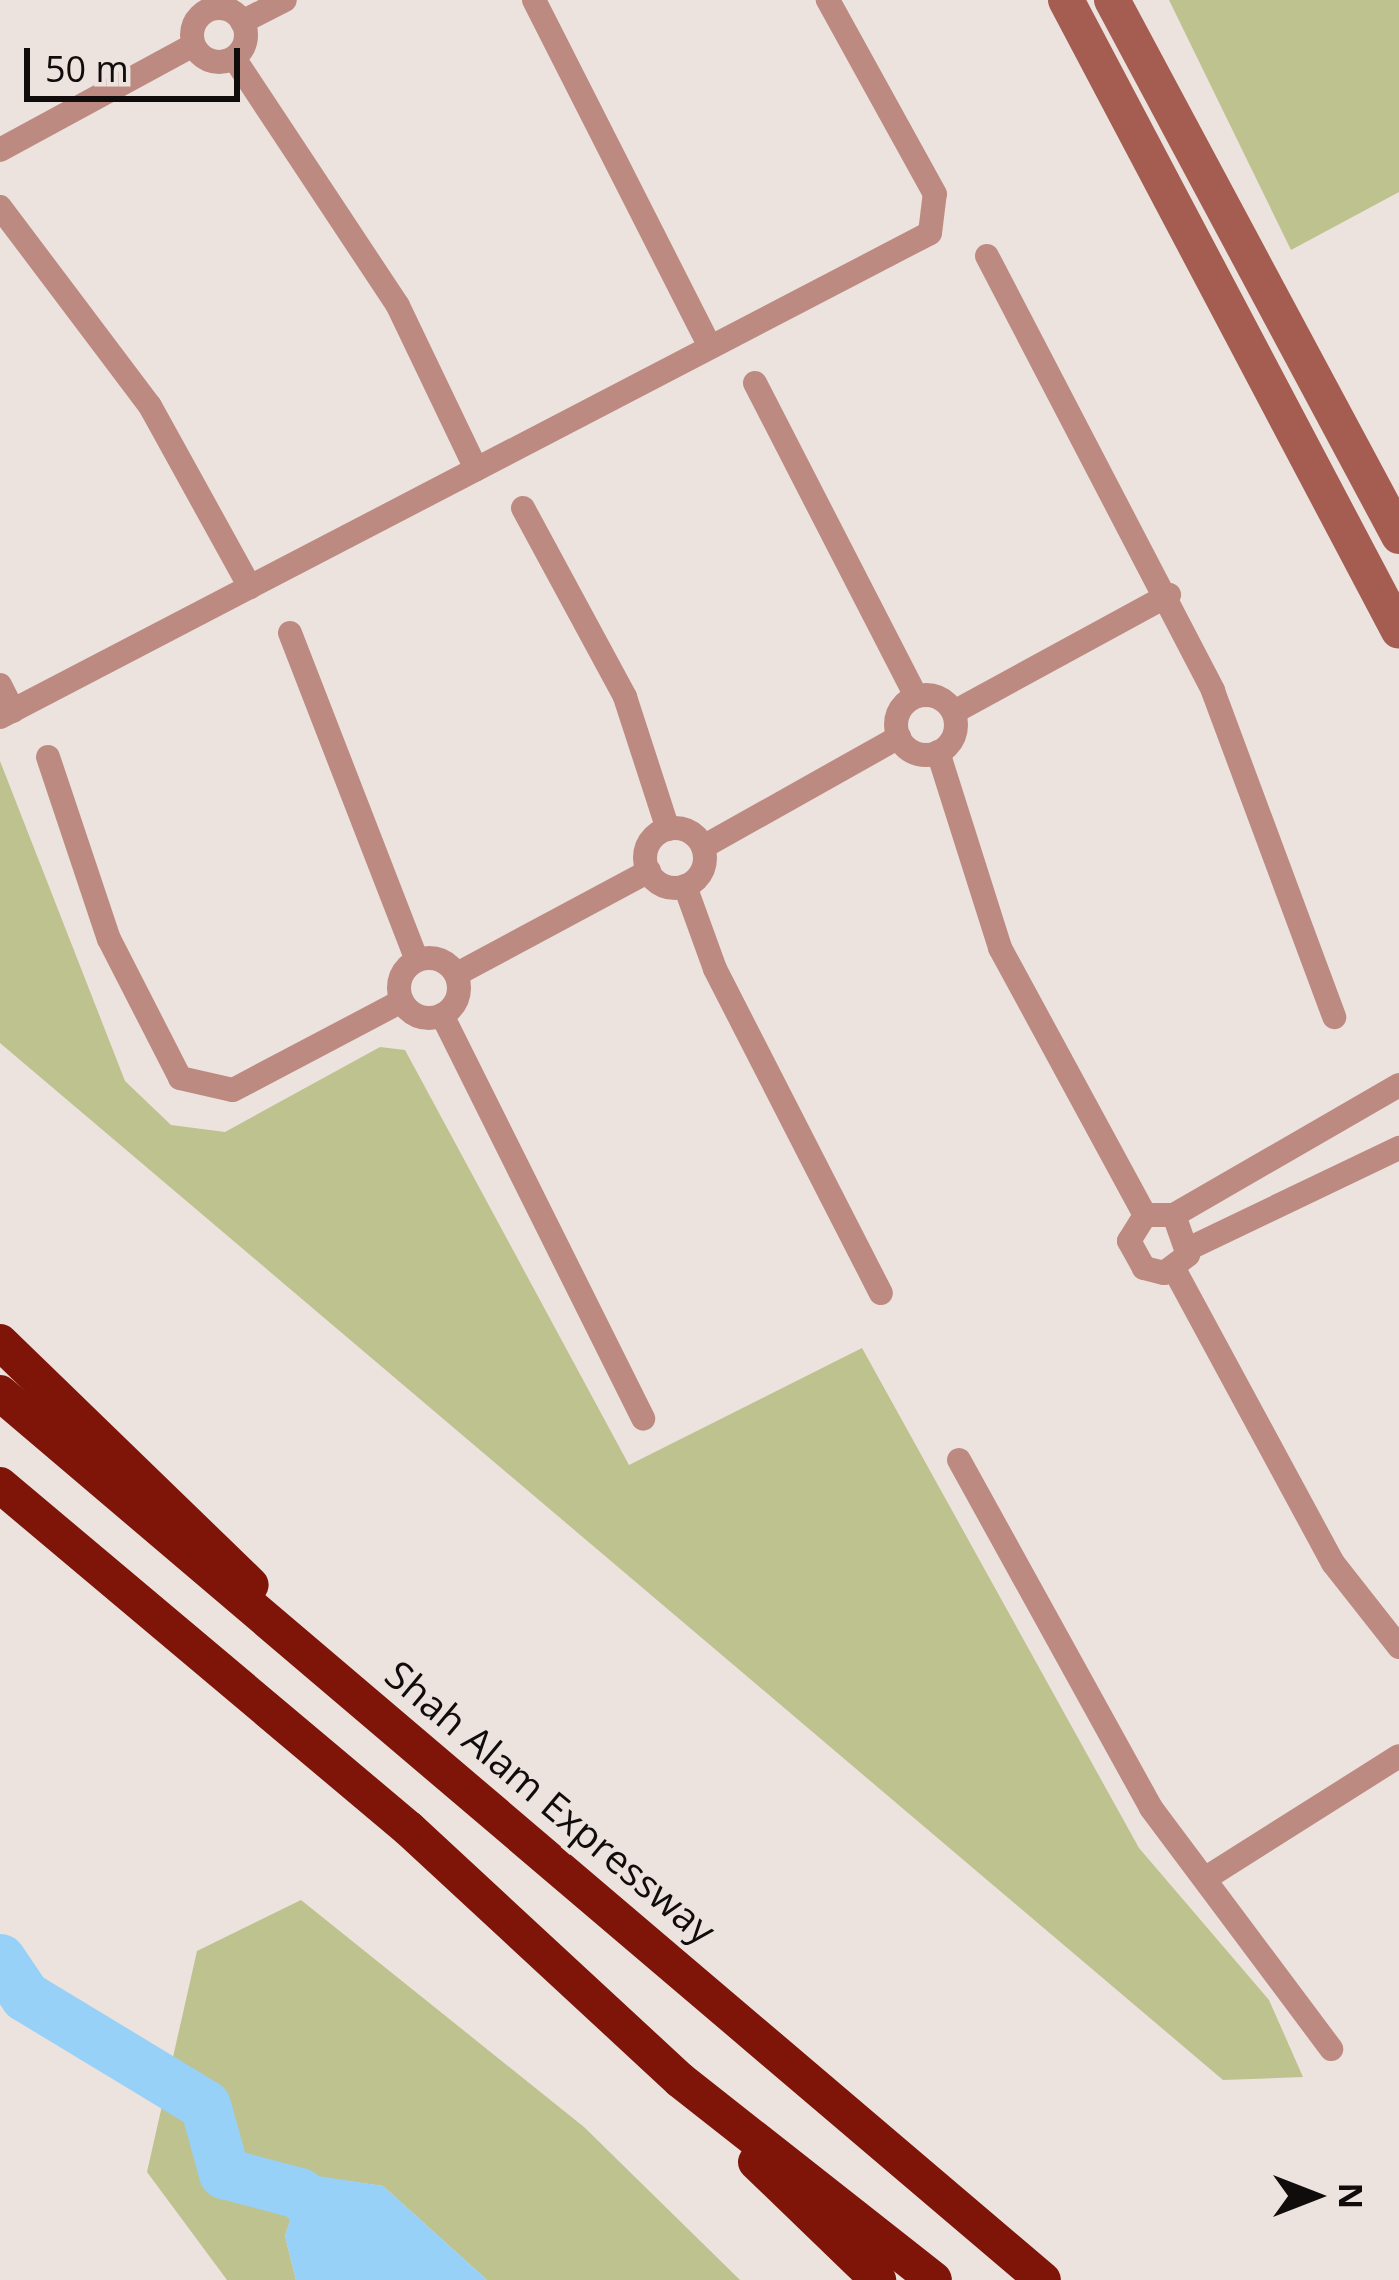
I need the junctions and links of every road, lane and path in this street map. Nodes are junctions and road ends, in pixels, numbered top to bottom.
1 (285, 0) edge
2 (534, 0) edge
3 (828, 0) edge
4 (1066, 0) edge
5 (1112, 0) edge
6 (194, 9) edge
7 (242, 22) junction
8 (194, 45) junction
9 (234, 58) junction
10 (0, 150) edge
11 (0, 207) edge
12 (987, 256) dead end
13 (710, 347) junction
14 (754, 383) dead end
15 (476, 470) junction
16 (523, 508) dead end
17 (1399, 536) edge
18 (250, 587) junction
19 (1168, 595) junction
20 (1399, 631) edge
21 (290, 633) dead end
22 (0, 685) edge
23 (916, 696) junction
24 (954, 712) junction
25 (7, 714) edge
26 (898, 736) junction
27 (938, 752) junction
28 (48, 757) dead end
29 (668, 829) junction
30 (703, 847) junction
31 (649, 871) junction
32 (685, 886) junction
33 (416, 960) junction
34 (457, 974) junction
35 (402, 1001) junction
36 (442, 1015) junction
37 (1334, 1017) dead end
38 (1399, 1085) edge
39 (1399, 1148) edge
40 (1144, 1215) junction
41 (1174, 1215) junction
42 (1190, 1248) junction
43 (1174, 1269) junction
44 (881, 1293) dead end
45 (0, 1342) edge
46 (0, 1393) edge
47 (643, 1419) dead end
48 (959, 1460) dead end
49 (0, 1485) edge
50 (1399, 1647) edge
51 (306, 1653) junction
52 (1399, 1756) edge
53 (1206, 1878) junction
54 (1331, 2049) dead end
55 (680, 2080) junction
56 (878, 2280) edge
57 (934, 2280) edge
58 (1043, 2280) edge

1 - 7 street
2 - 13 street
3 - 13 street
4 - 20 street
5 - 17 street
6 - 7 street
6 - 8 street
7 - 9 street
8 - 9 street
8 - 10 street
9 - 15 street
11 - 18 street
12 - 19 street
13 - 15 street
14 - 23 street
15 - 18 street
16 - 29 street
18 - 25 street
19 - 24 street
19 - 37 street
21 - 33 street
22 - 25 street
23 - 24 street
23 - 26 street
24 - 27 street
26 - 27 street
26 - 30 street
27 - 40 street
28 - 35 street
29 - 30 street
29 - 31 street
30 - 32 street
31 - 32 street
31 - 34 street
32 - 44 street
33 - 34 street
33 - 35 street
34 - 36 street
35 - 36 street
36 - 47 street
38 - 41 street
39 - 42 street
40 - 41 street
40 - 43 street
41 - 42 street
42 - 43 street
43 - 50 street
45 - 51 highway
46 - 51 highway, Shah Alam Expressway
48 - 53 street
49 - 55 highway
51 - 58 highway, Shah Alam Expressway
52 - 53 street
53 - 54 street
55 - 56 highway
55 - 57 highway

